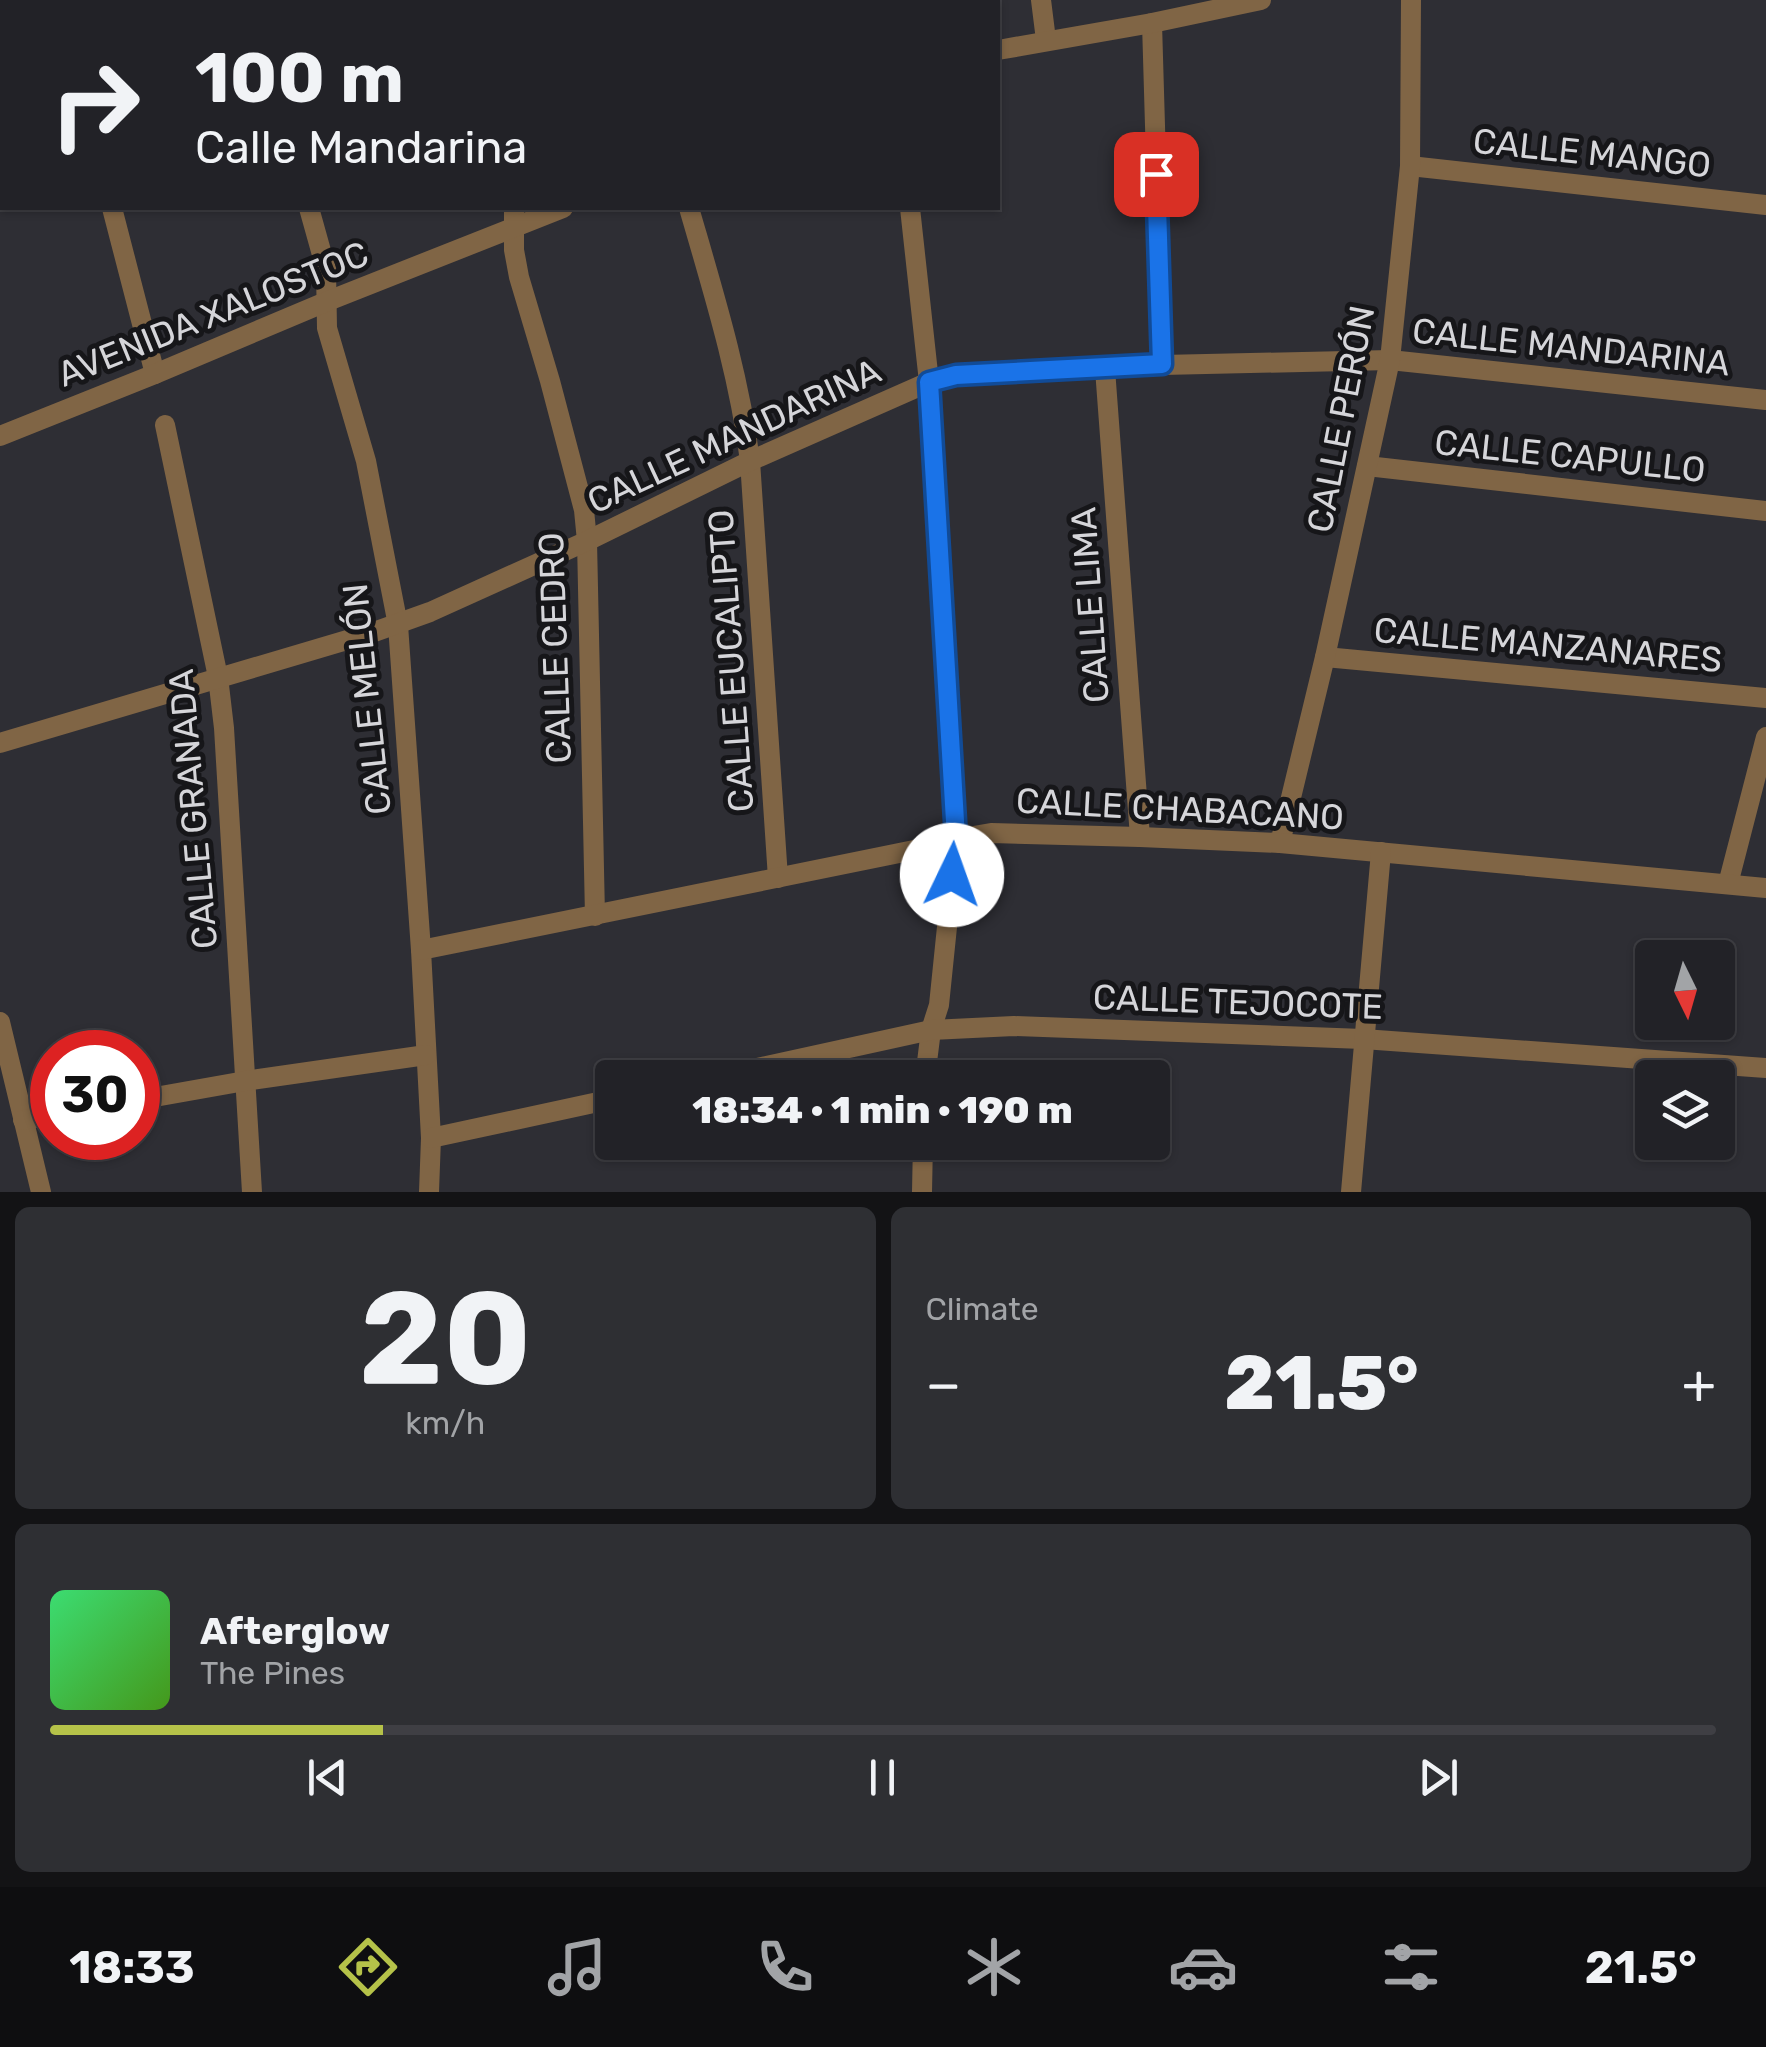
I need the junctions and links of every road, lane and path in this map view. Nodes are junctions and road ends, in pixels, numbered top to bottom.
1 (1041, 0) edge
2 (1261, 0) edge
3 (1411, 0) edge
4 (1238, 2) edge
5 (1152, 22) junction
6 (1046, 40) junction
7 (1000, 50) edge
8 (1410, 166) junction
9 (1766, 205) edge
10 (113, 210) edge
11 (311, 210) edge
12 (553, 210) edge
13 (689, 210) edge
14 (910, 210) edge
15 (514, 218) edge
16 (328, 301) junction
17 (1390, 360) junction
18 (1162, 364) junction
19 (1105, 368) junction
20 (155, 374) junction
21 (929, 382) junction
22 (1766, 400) edge
23 (165, 425) dead end
24 (0, 436) edge
25 (750, 461) junction
26 (1367, 466) junction
27 (1766, 510) edge
28 (587, 540) junction
29 (398, 624) junction
30 (1325, 657) junction
31 (218, 677) junction
32 (1766, 698) edge
33 (1766, 737) edge
34 (0, 743) edge
35 (1140, 836) junction
36 (956, 838) junction
37 (1280, 843) junction
38 (1381, 852) junction
39 (778, 878) junction
40 (1728, 884) junction
41 (1766, 888) edge
42 (595, 916) junction
43 (421, 950) junction
44 (0, 1022) edge
45 (931, 1030) junction
46 (1363, 1038) junction
47 (426, 1054) junction
48 (794, 1060) edge
49 (927, 1060) edge
50 (1766, 1068) edge
51 (245, 1081) junction
52 (160, 1096) edge
53 (595, 1103) edge
54 (30, 1119) edge
55 (23, 1120) junction
56 (431, 1138) junction
57 (923, 1160) edge
58 (41, 1192) edge
59 (252, 1192) edge
60 (429, 1192) edge
61 (922, 1192) edge
62 (1351, 1192) edge

1 - 6 street
2 - 4 street
3 - 8 street, CALLE PERÓN
4 - 5 street
5 - 6 street
5 - 18 street
6 - 7 street
8 - 9 street, CALLE MANGO
8 - 17 street, CALLE PERÓN
10 - 20 street
11 - 16 street, CALLE MELÓN
12 - 15 street, AVENIDA XALOSTOC
13 - 25 street, CALLE EUCALIPTO
14 - 21 street
15 - 16 street, AVENIDA XALOSTOC
15 - 28 street, CALLE CEDRO
16 - 20 street, AVENIDA XALOSTOC
16 - 29 street, CALLE MELÓN
17 - 18 street, CALLE MANDARINA
17 - 22 street, CALLE MANDARINA
17 - 26 street, CALLE PERÓN
18 - 19 street, CALLE MANDARINA
19 - 21 street, CALLE MANDARINA
19 - 35 street, CALLE LIMA
20 - 24 street, AVENIDA XALOSTOC
21 - 25 street, CALLE MANDARINA
21 - 36 street
23 - 31 street, CALLE GRANADA
25 - 28 street, CALLE MANDARINA
25 - 39 street, CALLE EUCALIPTO
26 - 27 street, CALLE CAPULLO
26 - 30 street, CALLE PERÓN
28 - 29 street, CALLE MANDARINA
28 - 42 street, CALLE CEDRO
29 - 31 street, CALLE MANDARINA
29 - 43 street, CALLE MELÓN
30 - 32 street, CALLE MANZANARES
30 - 37 street, CALLE PERÓN
31 - 34 street, CALLE MANDARINA
31 - 51 street, CALLE GRANADA
33 - 40 street
35 - 36 street, CALLE CHABACANO
35 - 37 street, CALLE CHABACANO
36 - 39 street, CALLE CHABACANO
36 - 45 street
37 - 38 street, CALLE CHABACANO
38 - 40 street, CALLE CHABACANO
38 - 46 street
39 - 42 street, CALLE CHABACANO
40 - 41 street, CALLE CHABACANO
42 - 43 street, CALLE CHABACANO
43 - 47 street, CALLE MELÓN
44 - 55 street
45 - 46 street, CALLE TEJOCOTE
45 - 48 street, CALLE TEJOCOTE
45 - 49 street
46 - 50 street, CALLE TEJOCOTE
46 - 62 street
47 - 51 street
47 - 56 street, CALLE MELÓN
51 - 52 street
51 - 59 street, CALLE GRANADA
53 - 56 street
54 - 55 street
55 - 58 street
56 - 60 street, CALLE MELÓN
57 - 61 street

